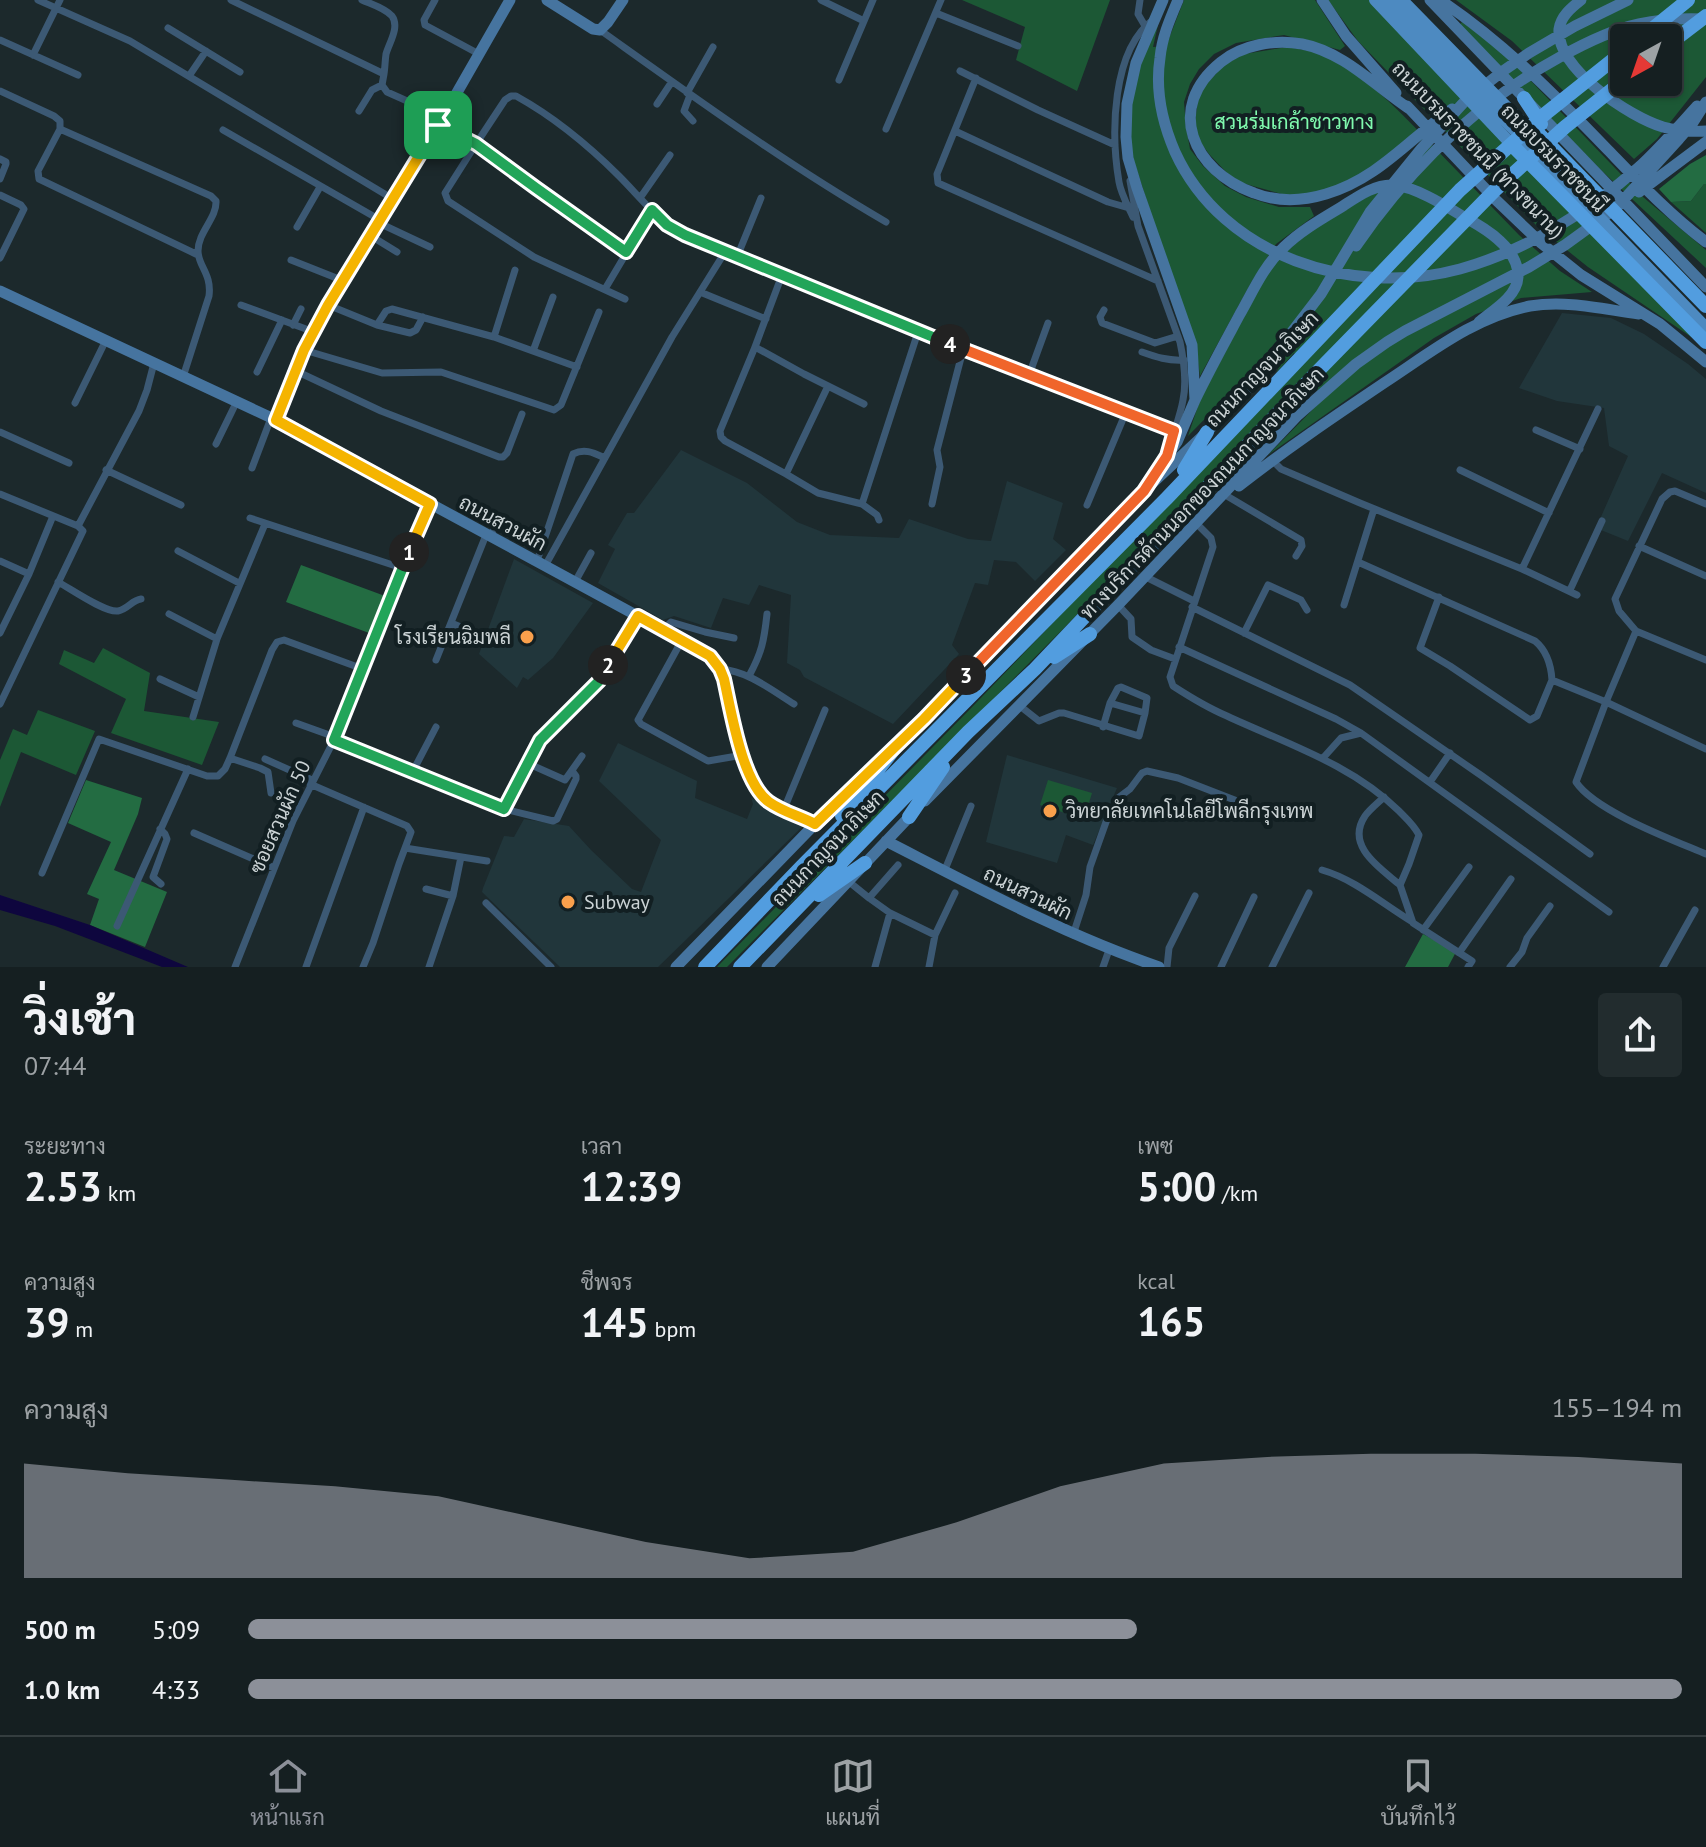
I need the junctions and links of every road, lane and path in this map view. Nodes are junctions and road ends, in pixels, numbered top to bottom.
1 (38, 0) edge
2 (231, 0) edge
3 (362, 0) edge
4 (435, 0) edge
5 (510, 0) edge
6 (547, 0) edge
7 (623, 0) edge
8 (821, 0) edge
9 (873, 0) edge
10 (941, 0) edge
11 (1140, 0) edge
12 (1163, 0) edge
13 (1178, 0) edge
14 (1322, 0) edge
15 (1375, 0) edge
16 (1389, 0) edge
17 (1402, 0) edge
18 (1408, 0) edge
19 (1430, 0) edge
20 (1440, 0) edge
21 (1581, 0) edge
22 (1628, 0) edge
23 (1688, 0) edge
24 (58, 4) edge
25 (936, 13) junction
26 (1706, 18) edge
27 (864, 21) junction
28 (1150, 22) junction
29 (1658, 24) edge
30 (168, 28) dead end
31 (600, 30) junction
32 (1682, 35) edge
33 (0, 40) edge
34 (1018, 46) dead end
35 (713, 47) dead end
36 (206, 51) junction
37 (479, 54) junction
38 (33, 55) junction
39 (1610, 62) edge
40 (960, 71) dead end
41 (240, 72) dead end
42 (384, 74) junction
43 (78, 75) dead end
44 (189, 76) junction
45 (976, 78) junction
46 (1587, 79) junction
47 (839, 80) dead end
48 (671, 83) junction
49 (382, 85) junction
50 (0, 91) edge
51 (1610, 91) edge
52 (688, 94) junction
53 (1524, 98) junction
54 (1706, 99) edge
55 (1466, 100) junction
56 (657, 104) dead end
57 (1411, 110) junction
58 (359, 111) dead end
59 (440, 121) junction
60 (693, 121) dead end
61 (1533, 128) joint
62 (60, 129) junction
63 (886, 129) dead end
64 (223, 130) dead end
65 (955, 131) junction
66 (1706, 131) edge
67 (1706, 142) edge
68 (476, 144) junction
69 (1115, 145) junction
70 (1513, 146) joint
71 (670, 155) dead end
72 (1128, 158) junction
73 (0, 159) edge
74 (0, 179) edge
75 (1582, 179) junction
76 (320, 187) junction
77 (0, 195) edge
78 (640, 198) junction
79 (761, 198) dead end
80 (393, 199) junction
81 (1129, 208) junction
82 (1616, 208) junction
83 (652, 210) junction
84 (380, 221) junction
85 (886, 222) dead end
86 (1138, 226) junction
87 (297, 227) dead end
88 (371, 236) junction
89 (1706, 242) edge
90 (1666, 245) junction
91 (430, 247) dead end
92 (397, 252) dead end
93 (626, 252) junction
94 (725, 252) junction
95 (198, 255) junction
96 (737, 257) junction
97 (0, 258) edge
98 (291, 260) dead end
99 (1338, 264) junction
100 (515, 270) dead end
101 (782, 275) junction
102 (1706, 275) edge
103 (344, 281) junction
104 (1158, 281) junction
105 (1706, 287) edge
106 (605, 289) junction
107 (0, 291) edge
108 (700, 292) junction
109 (553, 297) dead end
110 (625, 299) dead end
111 (241, 305) dead end
112 (328, 305) junction
113 (1706, 306) edge
114 (301, 309) dead end
115 (1104, 310) dead end
116 (599, 312) dead end
117 (1706, 314) edge
118 (1646, 315) junction
119 (423, 317) junction
120 (766, 319) junction
121 (282, 320) junction
122 (1479, 322) junction
123 (1048, 323) dead end
124 (293, 325) junction
125 (377, 325) junction
126 (1706, 328) edge
127 (314, 332) junction
128 (918, 332) junction
129 (1178, 336) junction
130 (494, 337) junction
131 (106, 340) junction
132 (1706, 342) edge
133 (755, 347) junction
134 (304, 350) junction
135 (963, 350) junction
136 (533, 351) junction
137 (1142, 352) dead end
138 (1184, 360) junction
139 (1706, 362) edge
140 (154, 363) junction
141 (577, 367) junction
142 (296, 371) junction
143 (257, 372) dead end
144 (1029, 375) junction
145 (183, 377) junction
146 (828, 386) junction
147 (1195, 400) junction
148 (75, 403) dead end
149 (236, 403) junction
150 (864, 404) dead end
151 (1598, 409) dead end
152 (1126, 412) junction
153 (522, 414) dead end
154 (273, 419) junction
155 (1536, 430) dead end
156 (1174, 431) junction
157 (0, 432) edge
158 (1207, 432) junction
159 (216, 444) dead end
160 (1580, 449) junction
161 (1167, 456) junction
162 (605, 458) junction
163 (1272, 460) junction
164 (69, 463) dead end
165 (252, 468) dead end
166 (106, 470) junction
167 (1460, 470) dead end
168 (786, 474) junction
169 (1144, 491) junction
170 (0, 494) edge
171 (1227, 496) junction
172 (1167, 498) junction
173 (430, 504) junction
174 (862, 504) junction
175 (932, 504) dead end
176 (1706, 504) edge
177 (181, 505) dead end
178 (1087, 505) dead end
179 (1213, 506) junction
180 (1374, 509) junction
181 (1549, 513) junction
182 (53, 516) junction
183 (498, 516) dead end
184 (250, 518) dead end
185 (879, 520) dead end
186 (1602, 521) dead end
187 (265, 524) junction
188 (1197, 524) junction
189 (78, 526) junction
190 (489, 536) junction
191 (1639, 546) junction
192 (178, 551) dead end
193 (591, 553) dead end
194 (1296, 556) dead end
195 (0, 561) edge
196 (1358, 562) junction
197 (541, 564) junction
198 (402, 568) junction
199 (1522, 569) junction
200 (29, 574) junction
201 (1706, 576) edge
202 (1146, 577) junction
203 (58, 582) junction
204 (575, 582) junction
205 (239, 583) junction
206 (1439, 597) junction
207 (141, 599) dead end
208 (1193, 604) junction
209 (1118, 605) junction
210 (1344, 605) dead end
211 (1307, 610) dead end
212 (169, 614) dead end
213 (767, 614) dead end
214 (638, 616) junction
215 (451, 623) junction
216 (663, 630) junction
217 (1636, 631) junction
218 (0, 633) edge
219 (1244, 633) junction
220 (1090, 634) junction
221 (483, 636) dead end
222 (734, 638) dead end
223 (217, 639) junction
224 (682, 640) junction
225 (1179, 647) junction
226 (1175, 659) junction
227 (436, 660) dead end
228 (1706, 660) edge
229 (363, 669) junction
230 (720, 669) junction
231 (1035, 669) junction
232 (749, 676) junction
233 (160, 679) dead end
234 (1552, 680) junction
235 (199, 697) junction
236 (1606, 702) junction
237 (1110, 703) junction
238 (0, 704) edge
239 (794, 704) dead end
240 (1020, 706) junction
241 (825, 710) dead end
242 (1145, 713) junction
243 (193, 717) dead end
244 (296, 723) dead end
245 (436, 727) dead end
246 (1103, 727) junction
247 (1361, 733) junction
248 (963, 737) junction
249 (334, 739) junction
250 (895, 748) junction
251 (1706, 749) edge
252 (1450, 753) junction
253 (743, 755) junction
254 (582, 756) dead end
255 (230, 758) junction
256 (1323, 758) junction
257 (265, 759) dead end
258 (527, 763) junction
259 (188, 769) junction
260 (573, 772) junction
261 (412, 773) junction
262 (311, 782) junction
263 (1430, 782) junction
264 (271, 793) dead end
265 (1384, 797) junction
266 (971, 806) dead end
267 (1282, 806) dead end
268 (364, 807) junction
269 (504, 809) junction
270 (784, 809) junction
271 (909, 817) junction
272 (815, 824) junction
273 (160, 829) junction
274 (194, 833) dead end
275 (886, 841) junction
276 (405, 848) junction
277 (1590, 854) dead end
278 (1706, 854) edge
279 (461, 857) junction
280 (487, 861) dead end
281 (865, 863) junction
282 (898, 865) dead end
283 (802, 866) junction
284 (1469, 867) dead end
285 (274, 868) junction
286 (1322, 870) dead end
287 (944, 872) junction
288 (42, 873) dead end
289 (1511, 879) dead end
290 (848, 881) junction
291 (161, 884) dead end
292 (1400, 885) junction
293 (426, 889) dead end
294 (955, 893) dead end
295 (1309, 893) dead end
296 (453, 896) junction
297 (1195, 896) dead end
298 (1254, 897) dead end
299 (869, 898) junction
300 (486, 903) dead end
301 (1550, 906) dead end
302 (1695, 910) dead end
303 (1609, 912) dead end
304 (890, 913) junction
305 (791, 914) junction
306 (1413, 923) junction
307 (117, 926) dead end
308 (1423, 930) junction
309 (935, 935) junction
310 (1073, 935) junction
311 (1109, 950) junction
312 (1459, 953) junction
313 (1470, 964) edge
314 (235, 967) edge
315 (306, 967) edge
316 (363, 967) edge
317 (429, 967) edge
318 (551, 967) edge
319 (676, 967) edge
320 (705, 967) edge
321 (740, 967) edge
322 (767, 967) edge
323 (875, 967) edge
324 (929, 967) edge
325 (1103, 967) edge
326 (1159, 967) edge
327 (1167, 967) edge
328 (1221, 967) edge
329 (1272, 967) edge
330 (1482, 967) edge
331 (1510, 967) edge
332 (1663, 967) edge

1 - 24 street
2 - 42 street
3 - 42 street
4 - 37 street
5 - 37 main road
6 - 31 main road
7 - 31 main road
8 - 27 street
9 - 27 street
10 - 25 street
11 - 28 street
12 - 28 main road
13 - 54 main road
14 - 57 main road, ถนนบรมราชชนนี (ทางขนาน)
15 - 70 main road, ถนนบรมราชชนนี
16 - 126 main road
17 - 117 main road
18 - 61 main road, ถนนบรมราชชนนี
19 - 53 main road
20 - 89 main road
21 - 46 main road
22 - 55 main road
23 - 29 highway
24 - 38 street
24 - 44 street
25 - 34 street
25 - 63 street
26 - 32 highway
26 - 99 main road
27 - 47 street
28 - 69 street
28 - 72 main road
30 - 36 street
31 - 48 street
33 - 38 street
35 - 52 street
36 - 41 street
36 - 44 street
37 - 59 main road
38 - 43 street
39 - 46 highway, ถนนกาญจนาภิเษก
40 - 45 street
42 - 49 street
44 - 80 street
45 - 65 street
45 - 69 street
46 - 66 main road
46 - 172 highway, ถนนกาญจนาภิเษก
48 - 52 street
48 - 56 street
49 - 58 street
49 - 59 street
50 - 62 street
51 - 231 highway, ถนนกาญจนาภิเษก
52 - 60 street
52 - 85 street
53 - 75 highway
53 - 90 main road
54 - 82 main road, ทางบริการด้านนอกของถนนกาญจนาภิเษก
55 - 57 main road
55 - 99 main road
57 - 118 main road, ถนนบรมราชชนนี (ทางขนาน)
59 - 68 street
59 - 80 main road
61 - 75 highway, ถนนบรมราชชนนี
62 - 95 street
62 - 95 street
64 - 76 street
65 - 81 street
65 - 104 street
67 - 82 main road
68 - 78 street
68 - 93 street
68 - 106 street
69 - 81 street
70 - 132 highway, ถนนบรมราชชนนี
71 - 78 street
72 - 86 street
72 - 147 main road
73 - 74 street
75 - 113 highway, ถนนบรมราชชนนี
76 - 84 street
76 - 87 street
77 - 97 street
78 - 83 street
79 - 96 street
80 - 84 main road
81 - 86 street
82 - 179 main road, ทางบริการด้านนอกของถนนกาญจนาภิเษก
83 - 93 street
83 - 94 street
84 - 88 main road
84 - 91 street
86 - 104 street
88 - 92 street
88 - 103 main road
90 - 102 main road
90 - 105 main road
93 - 106 street
94 - 96 street
94 - 108 street
95 - 145 street
96 - 101 street
98 - 103 street
99 - 158 main road
100 - 130 street
101 - 120 street
101 - 128 street
103 - 112 main road
104 - 129 street
106 - 110 street
107 - 131 main road, ถนนสวนผัก
108 - 120 street
108 - 162 street
109 - 136 street
111 - 121 street
112 - 125 street
112 - 127 main road
114 - 124 street
115 - 129 street
116 - 141 street
118 - 122 main road
118 - 139 main road, ถนนบรมราชชนนี (ทางขนาน)
119 - 125 street
119 - 125 street
119 - 130 street
120 - 133 street
121 - 124 street
121 - 143 street
122 - 147 main road
122 - 163 main road
123 - 144 street
124 - 127 street
127 - 134 main road
128 - 135 street
128 - 174 street
129 - 138 street
130 - 136 street
131 - 140 main road, ถนนสวนผัก
131 - 148 street
133 - 146 street
133 - 168 street
134 - 141 street
134 - 142 main road
135 - 144 street
135 - 175 street
136 - 141 street
137 - 138 street
138 - 156 street
140 - 145 main road, ถนนสวนผัก
140 - 166 street
142 - 153 street
142 - 154 main road
144 - 152 street
145 - 149 main road, ถนนสวนผัก
146 - 150 street
146 - 168 street
147 - 161 main road
149 - 154 main road, ถนนสวนผัก
149 - 159 street
151 - 160 street
152 - 156 street
152 - 178 street
154 - 165 street
154 - 173 main road, ถนนสวนผัก
155 - 160 street
156 - 161 street
157 - 164 street
158 - 169 main road
158 - 172 highway
160 - 181 street
161 - 169 main road
162 - 197 street
162 - 197 street
163 - 171 main road
163 - 180 street
166 - 177 street
166 - 189 street
167 - 181 street
168 - 174 street
169 - 250 main road
170 - 182 street
171 - 179 main road
171 - 194 street
172 - 283 highway, ถนนกาญจนาภิเษก
173 - 190 main road, ถนนสวนผัก
173 - 198 street, ซอยสวนผัก 50
174 - 185 street
176 - 191 street
179 - 188 main road, ทางบริการด้านนอกของถนนกาญจนาภิเษก
180 - 196 street
180 - 199 street
181 - 199 street
182 - 189 street
182 - 200 street
183 - 190 street
184 - 187 street
186 - 199 street
187 - 198 street
187 - 205 street
188 - 202 main road, ทางบริการด้านนอกของถนนกาญจนาภิเษก
188 - 208 street
189 - 203 street
190 - 197 main road, ถนนสวนผัก
190 - 215 street
191 - 201 street
191 - 217 street
192 - 205 street
193 - 204 street
195 - 200 street
196 - 206 street
196 - 210 street
197 - 204 main road, ถนนสวนผัก
198 - 229 street, ซอยสวนผัก 50
200 - 218 street
202 - 208 street
202 - 209 main road, ทางบริการด้านนอกของถนนกาญจนาภิเษก
203 - 207 street
203 - 238 street
204 - 214 main road, ถนนสวนผัก
205 - 223 street
206 - 234 street
206 - 234 street
208 - 219 street
208 - 225 street
209 - 220 main road, ทางบริการด้านนอกของถนนกาญจนาภิเษก
209 - 226 street
211 - 219 street
212 - 223 street
213 - 232 street
214 - 216 main road, ถนนสวนผัก
214 - 258 street
215 - 221 street
215 - 227 street
216 - 222 street
216 - 224 main road, ถนนสวนผัก
217 - 228 street
217 - 236 street
219 - 252 street
220 - 231 highway
220 - 240 main road, ทางบริการด้านนอกของถนนกาญจนาภิเษก
223 - 235 street
224 - 230 main road, ถนนสวนผัก
224 - 253 street
225 - 226 street
225 - 247 street
226 - 256 street
229 - 249 street, ซอยสวนผัก 50
229 - 255 street
230 - 232 street
230 - 253 main road
231 - 248 highway, ถนนกาญจนาภิเษก
232 - 239 street
233 - 235 street
234 - 236 street
235 - 243 street
236 - 251 street
236 - 278 street
237 - 242 street
237 - 242 street
237 - 246 street
240 - 246 street
240 - 271 main road, ทางบริการด้านนอกของถนนกาญจนาภิเษก
241 - 270 street
242 - 246 street
244 - 249 street
245 - 261 street
247 - 256 street
247 - 263 street
248 - 271 highway
248 - 305 highway, ถนนกาญจนาภิเษก
249 - 261 street
249 - 262 street, ซอยสวนผัก 50
250 - 272 main road
250 - 283 highway
252 - 263 street
252 - 277 street
253 - 270 main road
254 - 260 street
255 - 259 street
255 - 264 street
256 - 265 street
257 - 262 street
258 - 260 street
258 - 269 street
259 - 273 street
259 - 288 street
260 - 269 street
261 - 269 street
262 - 268 street
262 - 285 street, ซอยสวนผัก 50
263 - 303 street
265 - 292 street
265 - 292 street
266 - 287 street
267 - 310 street
268 - 276 street
268 - 315 street
270 - 272 main road
271 - 275 main road, ทางบริการด้านนอกของถนนกาญจนาภิเษก
272 - 319 main road
273 - 291 street
273 - 307 street
274 - 285 street
275 - 281 main road, ทางบริการด้านนอกของถนนกาญจนาภิเษก
275 - 287 main road, ถนนสวนผัก
276 - 279 street
276 - 316 street
279 - 280 street
279 - 296 street
281 - 290 main road, ทางบริการด้านนอกของถนนกาญจนาภิเษก
281 - 305 highway
282 - 299 street
283 - 320 highway, ถนนกาญจนาภิเษก
284 - 308 street
285 - 314 street, ซอยสวนผัก 50
286 - 306 street
287 - 310 main road, ถนนสวนผัก
289 - 312 street
290 - 299 street
290 - 322 main road, ทางบริการด้านนอกของถนนกาญจนาภิเษก
292 - 306 street
293 - 296 street
294 - 309 street
295 - 329 street
296 - 317 street
297 - 327 street
298 - 328 street
299 - 304 street
300 - 318 street
301 - 331 street
302 - 332 street
304 - 309 street
304 - 323 street
305 - 321 highway, ถนนกาญจนาภิเษก
306 - 308 street
308 - 312 street
309 - 324 street
310 - 311 main road, ถนนสวนผัก
311 - 325 street
311 - 326 main road, ถนนสวนผัก
312 - 313 street
313 - 330 street

